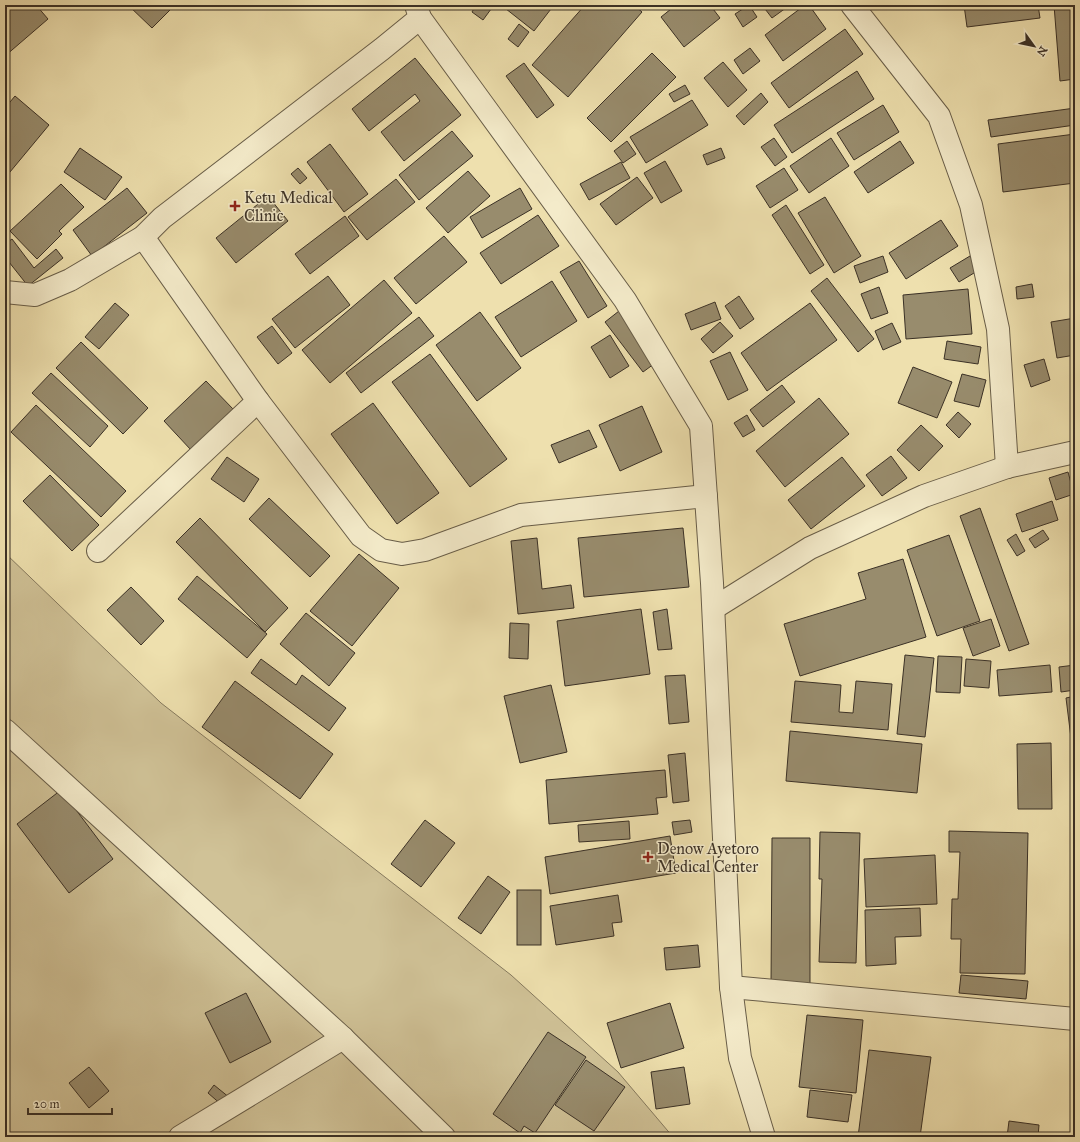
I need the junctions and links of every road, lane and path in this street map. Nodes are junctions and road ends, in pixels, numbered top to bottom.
1 (852, 5) edge
2 (418, 12) edge
3 (143, 237) junction
4 (5, 292) edge
5 (258, 401) junction
6 (1075, 452) edge
7 (1007, 467) junction
8 (706, 496) junction
9 (98, 551) dead end
10 (714, 608) junction
11 (5, 730) edge
12 (731, 987) junction
13 (1075, 1019) edge
14 (343, 1038) junction
15 (180, 1137) edge
16 (444, 1137) edge
17 (764, 1137) edge

1 - 7 street
2 - 3 street
2 - 8 street
3 - 4 street
3 - 5 street
5 - 8 street
5 - 9 street
6 - 7 street
7 - 10 street
8 - 10 street
10 - 12 street
11 - 14 street
12 - 13 street
12 - 17 street
14 - 15 street
14 - 16 street

